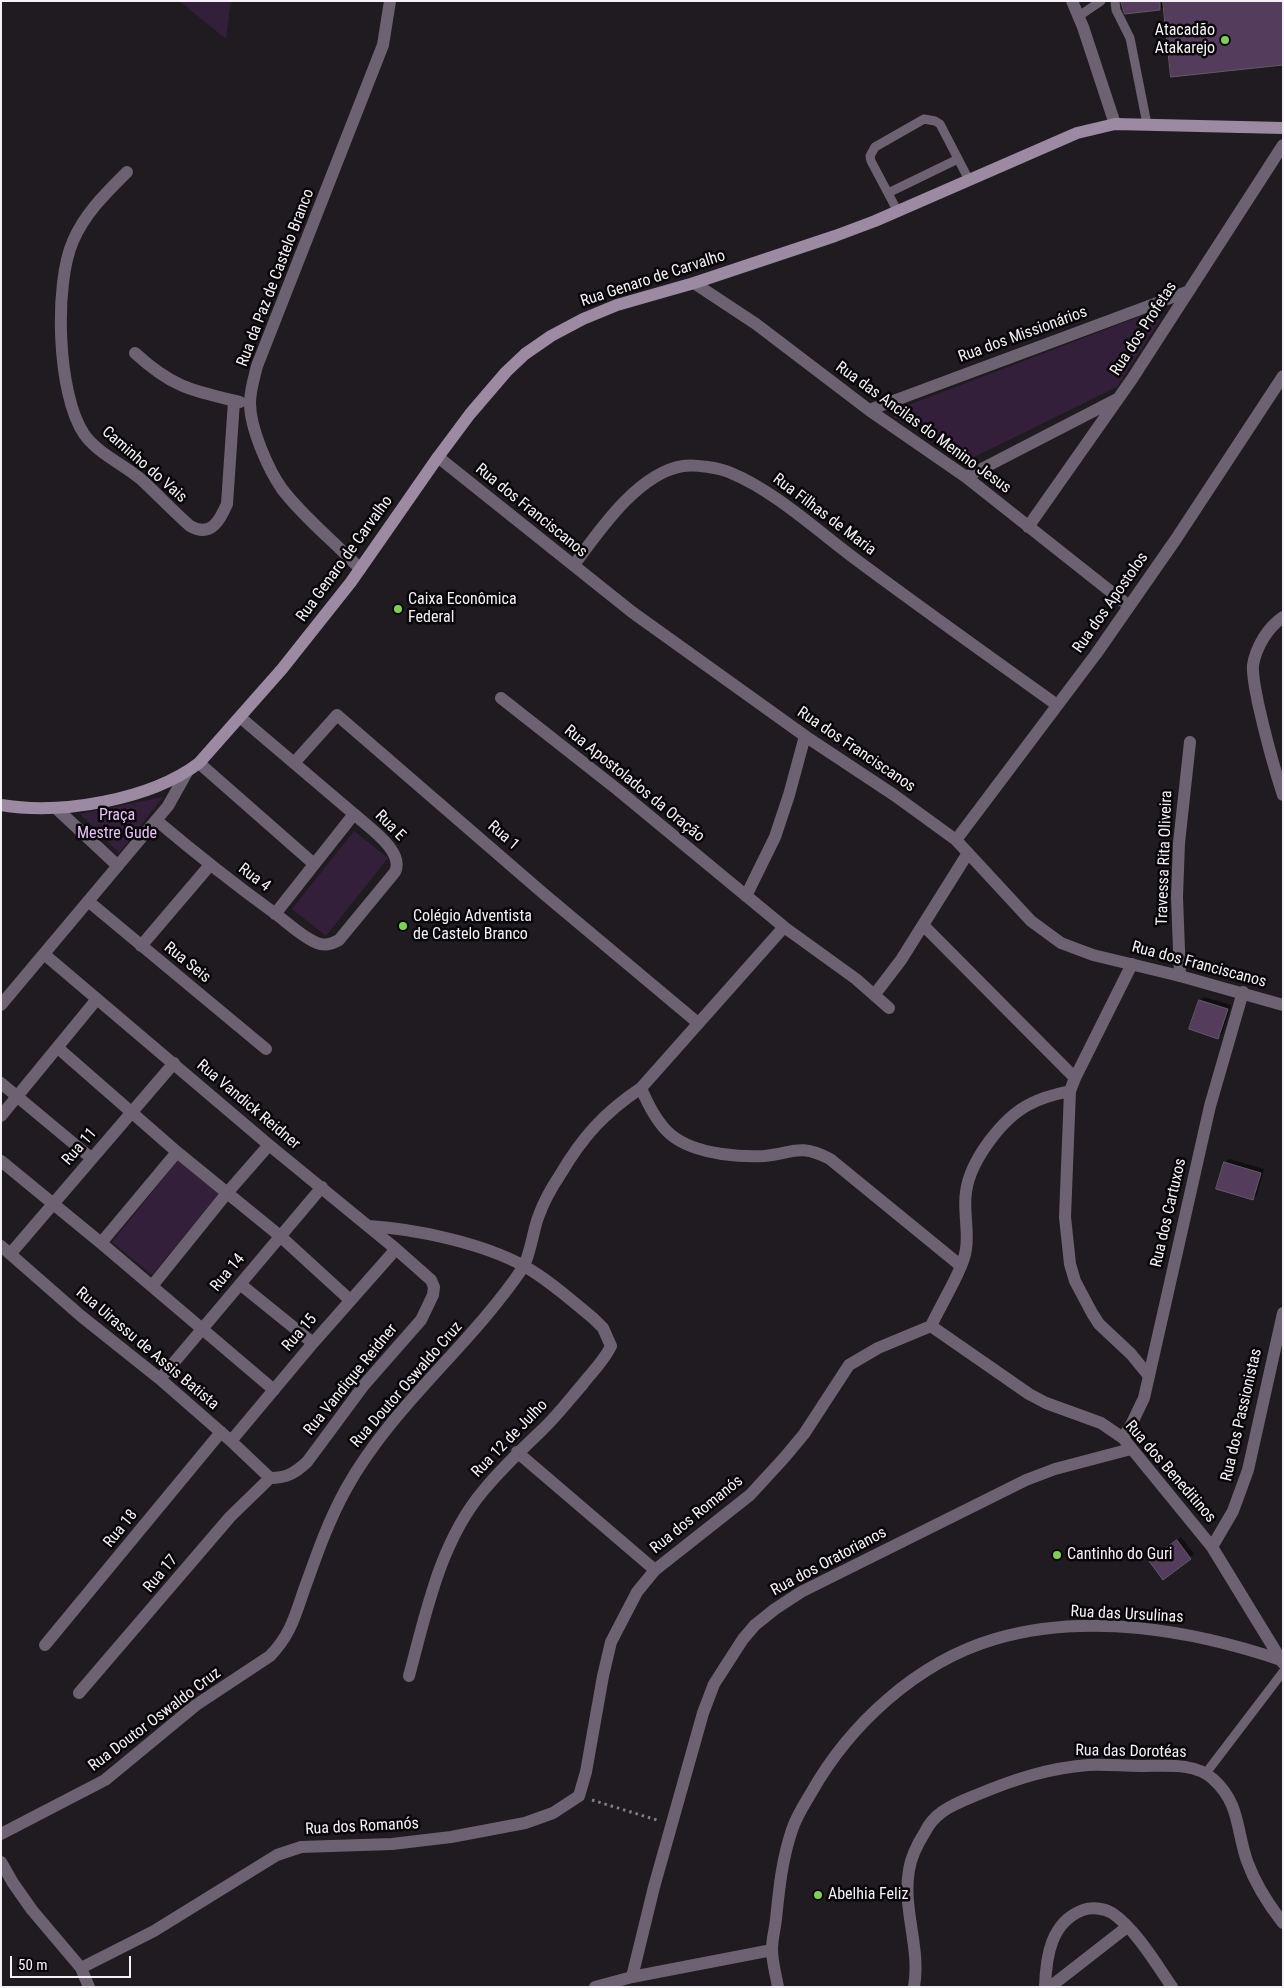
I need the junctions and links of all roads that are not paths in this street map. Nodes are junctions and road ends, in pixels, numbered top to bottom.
1 (390, 1) edge
2 (1072, 1) edge
3 (1101, 1) edge
4 (1115, 1) edge
5 (1079, 16) junction
6 (1115, 124) junction
7 (1147, 124) junction
8 (1283, 128) edge
9 (1283, 145) edge
10 (958, 159) junction
11 (127, 172) dead end
12 (968, 180) junction
13 (888, 193) junction
14 (898, 212) junction
15 (694, 283) junction
16 (1189, 291) junction
17 (135, 353) dead end
18 (1283, 376) edge
19 (1119, 398) junction
20 (234, 400) junction
21 (250, 404) junction
22 (869, 410) junction
23 (438, 456) junction
24 (966, 477) junction
25 (1028, 527) junction
26 (574, 565) junction
27 (360, 569) junction
28 (1129, 606) junction
29 (1283, 617) edge
30 (501, 698) dead end
31 (1057, 705) junction
32 (241, 718) junction
33 (805, 736) junction
34 (1190, 742) dead end
35 (199, 763) junction
36 (294, 763) junction
37 (187, 772) junction
38 (1283, 795) edge
39 (1, 805) edge
40 (57, 809) junction
41 (354, 814) junction
42 (156, 820) junction
43 (956, 840) junction
44 (968, 853) junction
45 (314, 864) junction
46 (210, 865) junction
47 (118, 866) junction
48 (746, 896) junction
49 (88, 901) junction
50 (275, 914) junction
51 (924, 926) junction
52 (784, 927) junction
53 (339, 940) joint
54 (141, 946) junction
55 (44, 954) junction
56 (1132, 964) junction
57 (1180, 976) junction
58 (1243, 992) junction
59 (875, 994) junction
60 (97, 1000) junction
61 (1, 1005) edge
62 (1283, 1005) edge
63 (889, 1008) dead end
64 (698, 1022) junction
65 (58, 1048) junction
66 (266, 1049) dead end
67 (174, 1062) junction
68 (1075, 1078) junction
69 (1, 1083) edge
70 (641, 1088) junction
71 (1070, 1091) junction
72 (18, 1097) junction
73 (131, 1113) junction
74 (1, 1116) edge
75 (268, 1145) junction
76 (177, 1152) junction
77 (91, 1158) junction
78 (1, 1161) edge
79 (322, 1187) junction
80 (227, 1193) junction
81 (53, 1204) junction
82 (369, 1226) junction
83 (280, 1236) junction
84 (101, 1243) junction
85 (396, 1248) junction
86 (6, 1250) edge
87 (524, 1266) junction
88 (961, 1266) junction
89 (431, 1280) joint
90 (240, 1284) junction
91 (152, 1286) junction
92 (350, 1300) junction
93 (1283, 1313) edge
94 (931, 1326) junction
95 (202, 1329) junction
96 (313, 1343) junction
97 (1148, 1376) junction
98 (160, 1379) junction
99 (274, 1390) junction
100 (222, 1432) junction
101 (1122, 1438) junction
102 (232, 1441) junction
103 (1131, 1449) junction
104 (517, 1452) junction
105 (270, 1478) junction
106 (1212, 1547) junction
107 (655, 1570) junction
108 (45, 1645) dead end
109 (1282, 1665) edge
110 (409, 1676) dead end
111 (79, 1693) dead end
112 (1206, 1773) junction
113 (1, 1834) edge
114 (1, 1862) edge
115 (1283, 1922) edge
116 (1127, 1927) junction
117 (772, 1950) junction
118 (81, 1968) junction
119 (632, 1977) junction
120 (89, 1987) edge
121 (595, 1987) edge
122 (778, 1987) edge
123 (914, 1987) edge
124 (1045, 1987) edge
125 (1050, 1987) edge
126 (1172, 1987) edge

1 - 21 street, Rua da Paz de Castelo Branco
2 - 5 street
3 - 5 lane
4 - 7 lane
5 - 6 street
6 - 7 main road, Rua Genaro de Carvalho
6 - 12 main road, Rua Genaro de Carvalho
7 - 8 main road, Rua Genaro de Carvalho
9 - 16 street, Rua dos Profetas
10 - 12 lane
10 - 13 lane
10 - 13 lane
11 - 20 street, Caminho do Vais
12 - 14 main road, Rua Genaro de Carvalho
13 - 14 lane
14 - 15 main road, Rua Genaro de Carvalho
15 - 22 street, Rua das Ancilas do Menino Jesus
15 - 23 main road, Rua Genaro de Carvalho
16 - 19 street, Rua dos Profetas
16 - 22 street, Rua dos Missionários
17 - 20 street
18 - 28 street, Rua dos Apostolos
19 - 24 street
19 - 25 street, Rua dos Profetas
20 - 21 street
21 - 27 street, Rua da Paz de Castelo Branco
22 - 24 street, Rua das Ancilas do Menino Jesus
23 - 26 street, Rua dos Franciscanos
23 - 27 main road, Rua Genaro de Carvalho
24 - 25 street, Rua das Ancilas do Menino Jesus
25 - 28 street, Rua das Ancilas do Menino Jesus
26 - 31 street, Rua Filhas de Maria
26 - 33 street, Rua dos Franciscanos
27 - 32 main road, Rua Genaro de Carvalho
28 - 31 street, Rua dos Apostolos
29 - 38 street
30 - 48 street, Rua Apostolados da Oração
31 - 43 street, Rua dos Apostolos
32 - 35 main road, Rua Genaro de Carvalho
32 - 36 street
33 - 43 street, Rua dos Franciscanos
33 - 48 street
34 - 57 street, Travessa Rita Oliveira
35 - 37 main road, Rua Genaro de Carvalho
35 - 45 street
36 - 41 street
36 - 64 street, Rua 1
37 - 40 main road, Rua Genaro de Carvalho
37 - 42 street
39 - 40 main road, Rua Genaro de Carvalho
40 - 47 street
41 - 45 street, Rua E
41 - 53 street, Rua E
42 - 46 street, Rua 4
42 - 47 street
43 - 44 street, Rua dos Franciscanos
44 - 51 street
44 - 56 street, Rua dos Franciscanos
45 - 50 street, Rua E
46 - 50 street, Rua 4
46 - 54 street
47 - 49 street
48 - 52 street, Rua Apostolados da Oração
49 - 54 street, Rua Seis
49 - 55 street
50 - 53 street, Rua 4
51 - 59 street
51 - 68 street
52 - 59 street, Rua Apostolados da Oração
52 - 64 street
54 - 66 street, Rua Seis
55 - 60 street, Rua Vandick Reidner
55 - 61 street
56 - 57 street, Rua dos Franciscanos
56 - 68 street
57 - 58 street, Rua dos Franciscanos
58 - 62 street, Rua dos Franciscanos
58 - 97 street, Rua dos Cartuxos
59 - 63 street, Rua Apostolados da Oração
60 - 65 street
60 - 67 street, Rua Vandick Reidner
64 - 70 street
65 - 72 street
65 - 73 street
67 - 73 street, Rua 11
67 - 75 street, Rua Vandick Reidner
68 - 71 street
69 - 72 street
70 - 87 street
70 - 88 street
71 - 88 street
71 - 97 street
72 - 74 street
72 - 77 street
73 - 76 street
73 - 77 street, Rua 11
75 - 79 street, Rua Vandick Reidner
75 - 80 street
76 - 80 street
76 - 84 street
77 - 81 street, Rua 11
78 - 81 street
79 - 82 street, Rua Vandick Reidner
79 - 83 street, Rua 14
80 - 83 street
80 - 91 street
81 - 84 street
81 - 86 street, Rua 11
82 - 85 street, Rua Vandick Reidner
82 - 87 street
83 - 90 street, Rua 14
83 - 92 street
84 - 91 street
85 - 89 street, Rua Vandick Reidner
85 - 92 street, Rua 15
86 - 98 street, Rua Uirassu de Assis Batista
87 - 104 street, Rua 12 de Julho
87 - 113 street, Rua Doutor Oswaldo Cruz
88 - 94 street
89 - 105 street, Rua Vandique Reidner
90 - 95 street, Rua 14
90 - 96 street
91 - 95 street
92 - 96 street, Rua 15
93 - 106 street, Rua dos Passionistas
94 - 101 street, Rua dos Beneditinos
94 - 107 street, Rua dos Romanós
95 - 98 street, Rua 14
95 - 99 street
96 - 99 street, Rua 15
97 - 101 street, Rua dos Cartuxos
98 - 100 street, Rua Uirassu de Assis Batista
99 - 102 street, Rua 15
100 - 102 street, Rua Uirassu de Assis Batista
100 - 108 street, Rua 18
101 - 103 street, Rua dos Beneditinos
102 - 105 street, Rua Uirassu de Assis Batista
103 - 106 street, Rua dos Beneditinos
103 - 119 street, Rua dos Oratorianos
104 - 107 street
104 - 110 street, Rua 12 de Julho
105 - 111 street, Rua 17
106 - 109 street, Rua dos Beneditinos
107 - 118 street, Rua dos Romanós
109 - 112 lane, Rua das Dorotéas
109 - 117 street, Rua das Ursulinas
112 - 115 street
112 - 123 street, Rua das Dorotéas
114 - 118 street
116 - 124 street
116 - 125 street
116 - 126 street
117 - 119 street
117 - 122 street, Rua das Ursulinas
118 - 120 street
119 - 121 street

